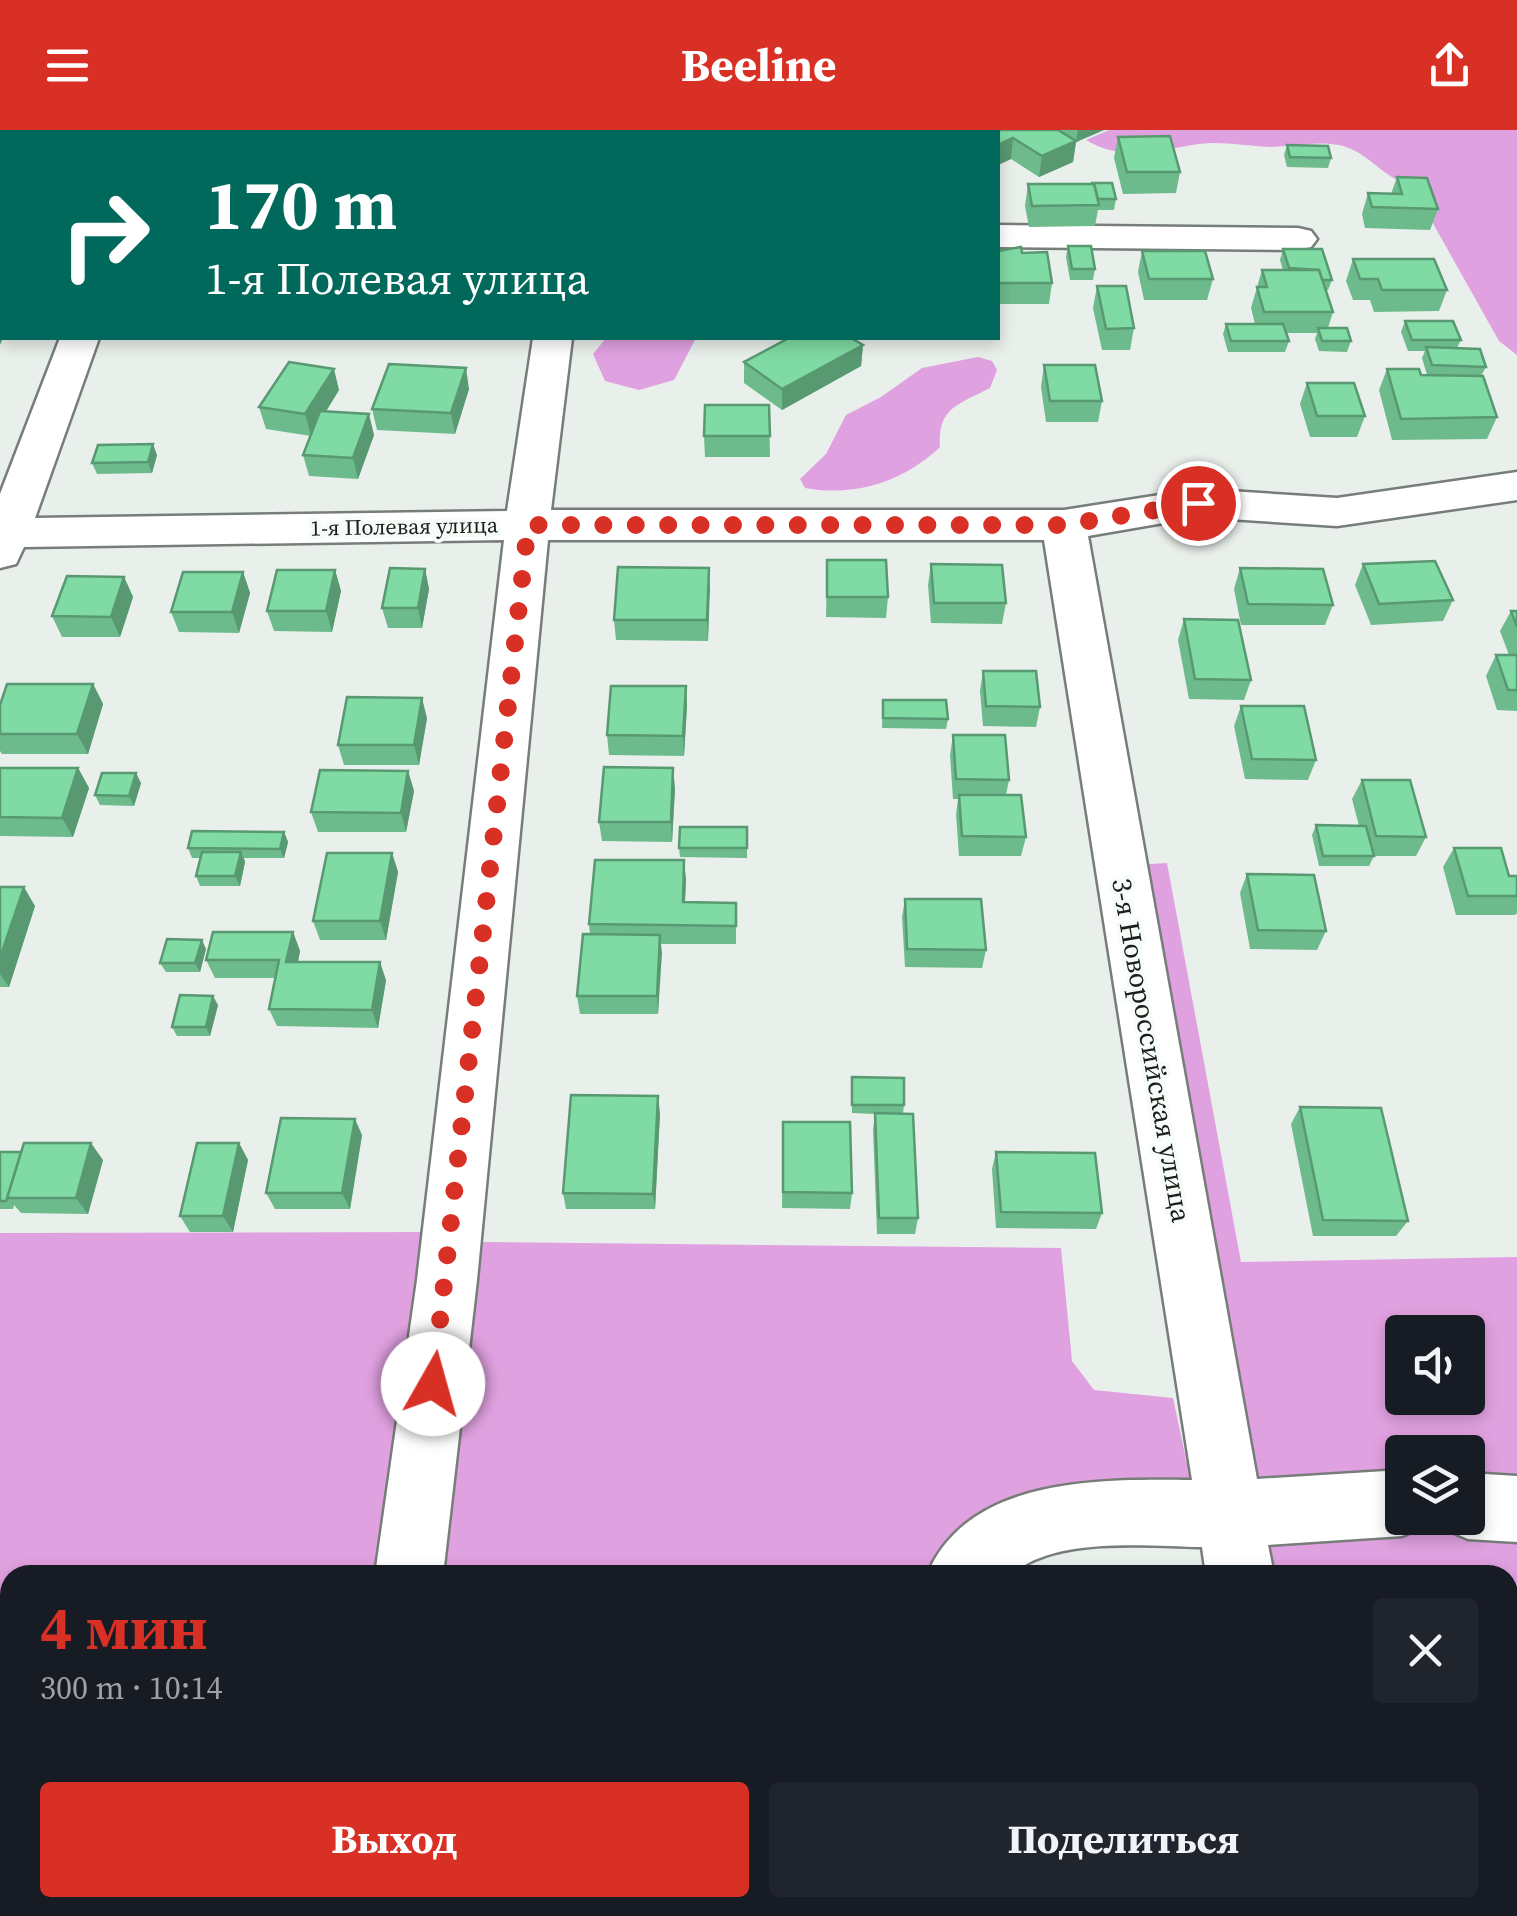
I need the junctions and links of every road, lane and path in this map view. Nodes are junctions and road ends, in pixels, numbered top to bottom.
1 (1000, 236) edge
2 (1298, 239) dead end
3 (79, 340) edge
4 (552, 340) edge
5 (1517, 486) edge
6 (528, 525) junction
7 (1064, 525) junction
8 (3, 539) edge
9 (1485, 1507) edge
10 (1385, 1508) edge
11 (1517, 1510) edge
12 (1236, 1544) edge
13 (410, 1565) edge
14 (972, 1565) edge

1 - 2 street
3 - 8 street
4 - 6 street
5 - 7 street, 1-я Полевая улица
6 - 7 street, 1-я Полевая улица
6 - 8 street, 1-я Полевая улица
6 - 13 street
7 - 12 street, 3-я Новороссийская улица
9 - 11 street
10 - 12 street
12 - 14 street

